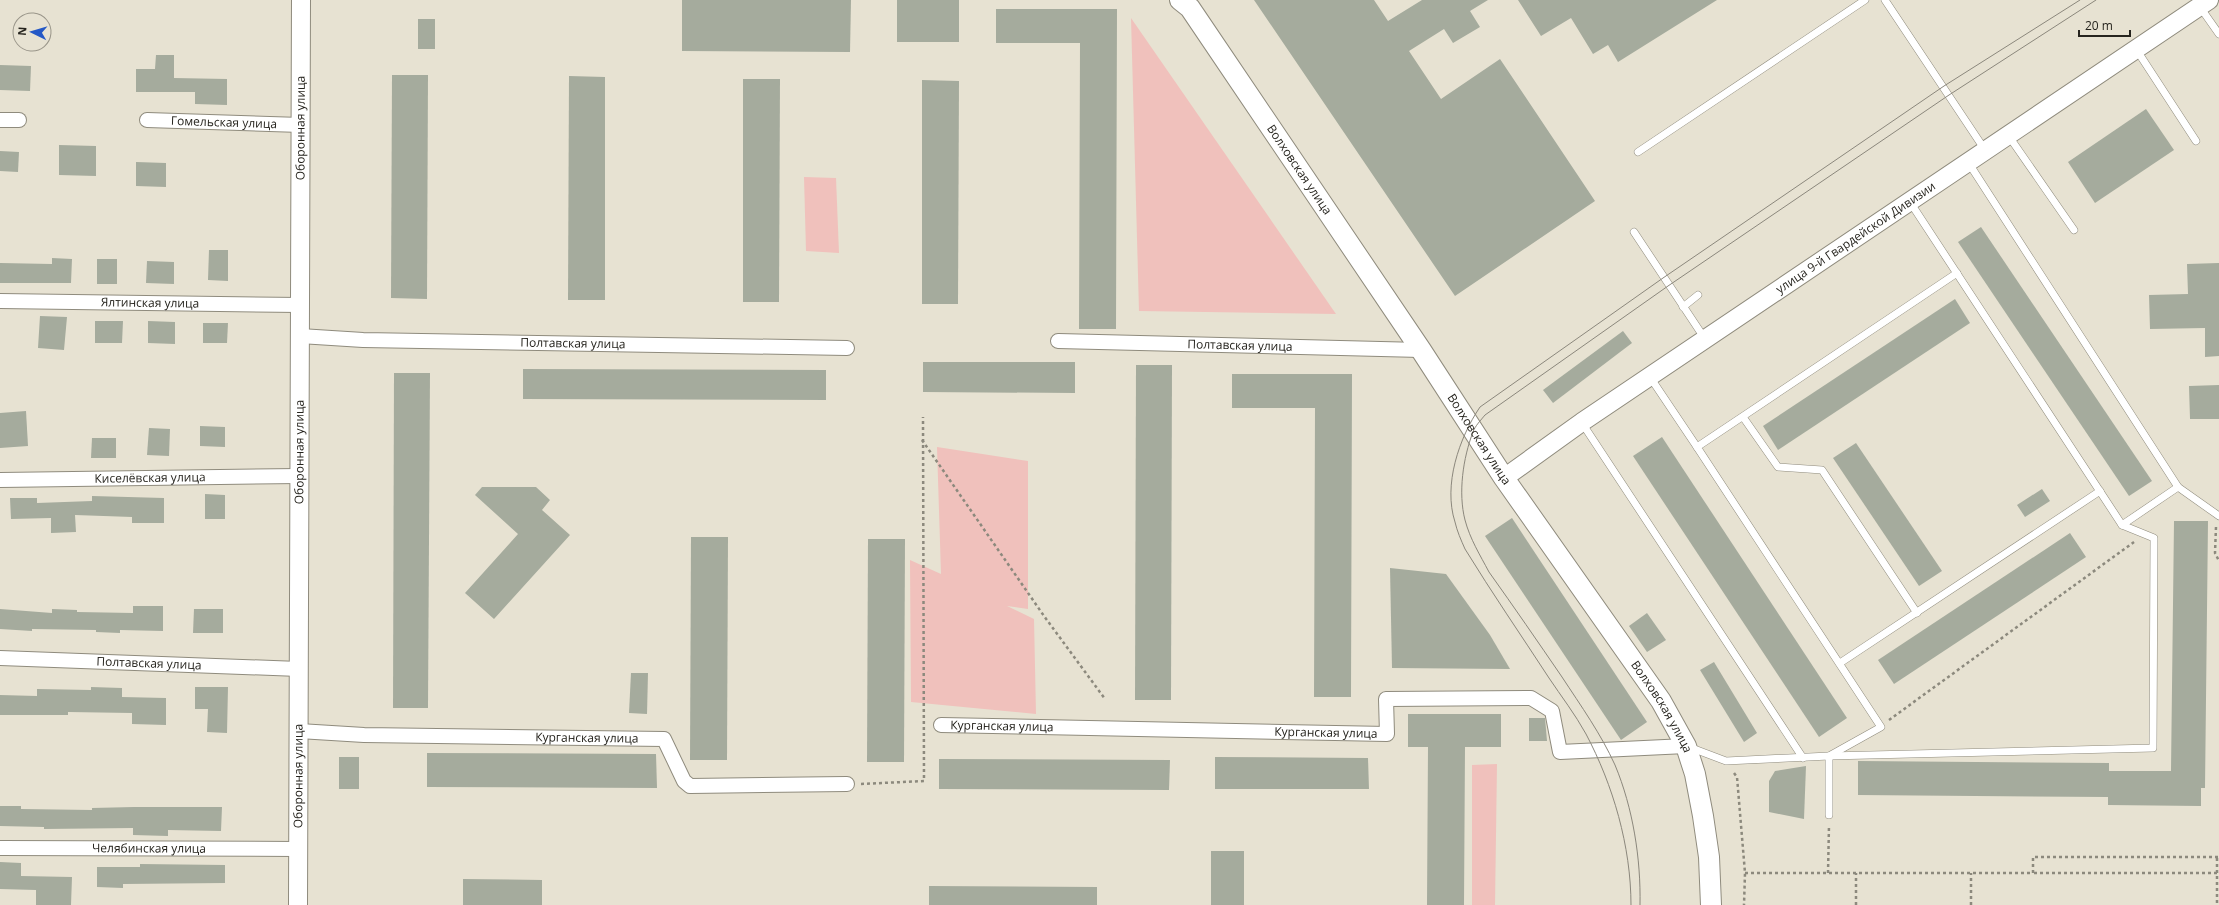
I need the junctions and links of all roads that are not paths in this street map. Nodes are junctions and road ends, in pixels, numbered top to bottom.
1 (301, 0) edge
2 (1180, 0) edge
3 (1865, 0) edge
4 (1885, 0) edge
5 (2204, 3) edge
6 (2219, 34) edge
7 (2136, 49) junction
8 (0, 120) edge
9 (19, 120) dead end
10 (147, 120) dead end
11 (300, 125) junction
12 (2008, 135) junction
13 (2196, 141) dead end
14 (1985, 151) junction
15 (1638, 152) dead end
16 (1968, 162) junction
17 (1910, 202) junction
18 (2074, 230) dead end
19 (1634, 232) dead end
20 (1957, 273) junction
21 (1698, 295) dead end
22 (0, 301) edge
23 (300, 305) junction
24 (1683, 307) junction
25 (300, 336) junction
26 (1705, 340) junction
27 (1058, 341) dead end
28 (847, 348) dead end
29 (1421, 350) junction
30 (1650, 377) junction
31 (1743, 416) junction
32 (1582, 422) junction
33 (1697, 447) junction
34 (299, 476) junction
35 (1504, 478) junction
36 (0, 480) edge
37 (2178, 487) junction
38 (2100, 491) junction
39 (2218, 515) edge
40 (2122, 525) junction
41 (1917, 612) junction
42 (0, 658) edge
43 (1840, 663) junction
44 (299, 669) junction
45 (941, 725) dead end
46 (299, 731) junction
47 (1686, 746) junction
48 (1830, 756) junction
49 (1803, 758) junction
50 (847, 784) road end
51 (1829, 815) road end
52 (0, 848) edge
53 (298, 849) junction
54 (298, 905) edge
55 (1711, 905) edge

1 - 11 street, Оборонная улица
2 - 29 main road, Волховская улица
3 - 15 lane
4 - 14 lane
5 - 6 lane
5 - 7 street, улица 9-й Гвардейской Дивизии
7 - 12 street, улица 9-й Гвардейской Дивизии
7 - 13 lane
8 - 9 street
10 - 11 street, Гомельская улица
11 - 23 street, Оборонная улица
12 - 14 street, улица 9-й Гвардейской Дивизии
12 - 18 lane
14 - 16 street, улица 9-й Гвардейской Дивизии
16 - 17 street, улица 9-й Гвардейской Дивизии
16 - 37 lane
17 - 20 lane
17 - 26 street, улица 9-й Гвардейской Дивизии
19 - 24 lane
20 - 31 lane
20 - 38 lane
21 - 24 lane
22 - 23 street, Ялтинская улица
23 - 25 street, Оборонная улица
24 - 26 lane
25 - 28 street, Полтавская улица
25 - 34 street, Оборонная улица
26 - 30 street, улица 9-й Гвардейской Дивизии
27 - 29 street, Полтавская улица
29 - 35 main road, Волховская улица
30 - 32 street, улица 9-й Гвардейской Дивизии
30 - 33 lane
31 - 33 lane
31 - 41 lane
32 - 35 street, улица 9-й Гвардейской Дивизии
32 - 49 lane
33 - 43 lane
34 - 36 street, Киселёвская улица
34 - 44 street, Оборонная улица
35 - 47 main road, Волховская улица
37 - 39 lane
37 - 40 lane
38 - 40 lane
38 - 41 lane
40 - 48 lane
41 - 43 lane
42 - 44 street, Полтавская улица
43 - 48 lane
44 - 46 street, Оборонная улица
45 - 47 street, Курганская улица
46 - 50 street, Курганская улица
46 - 53 street, Оборонная улица
47 - 49 lane
47 - 55 main road, Волховская улица
48 - 49 lane
48 - 51 lane
52 - 53 street, Челябинская улица
53 - 54 street, Оборонная улица

